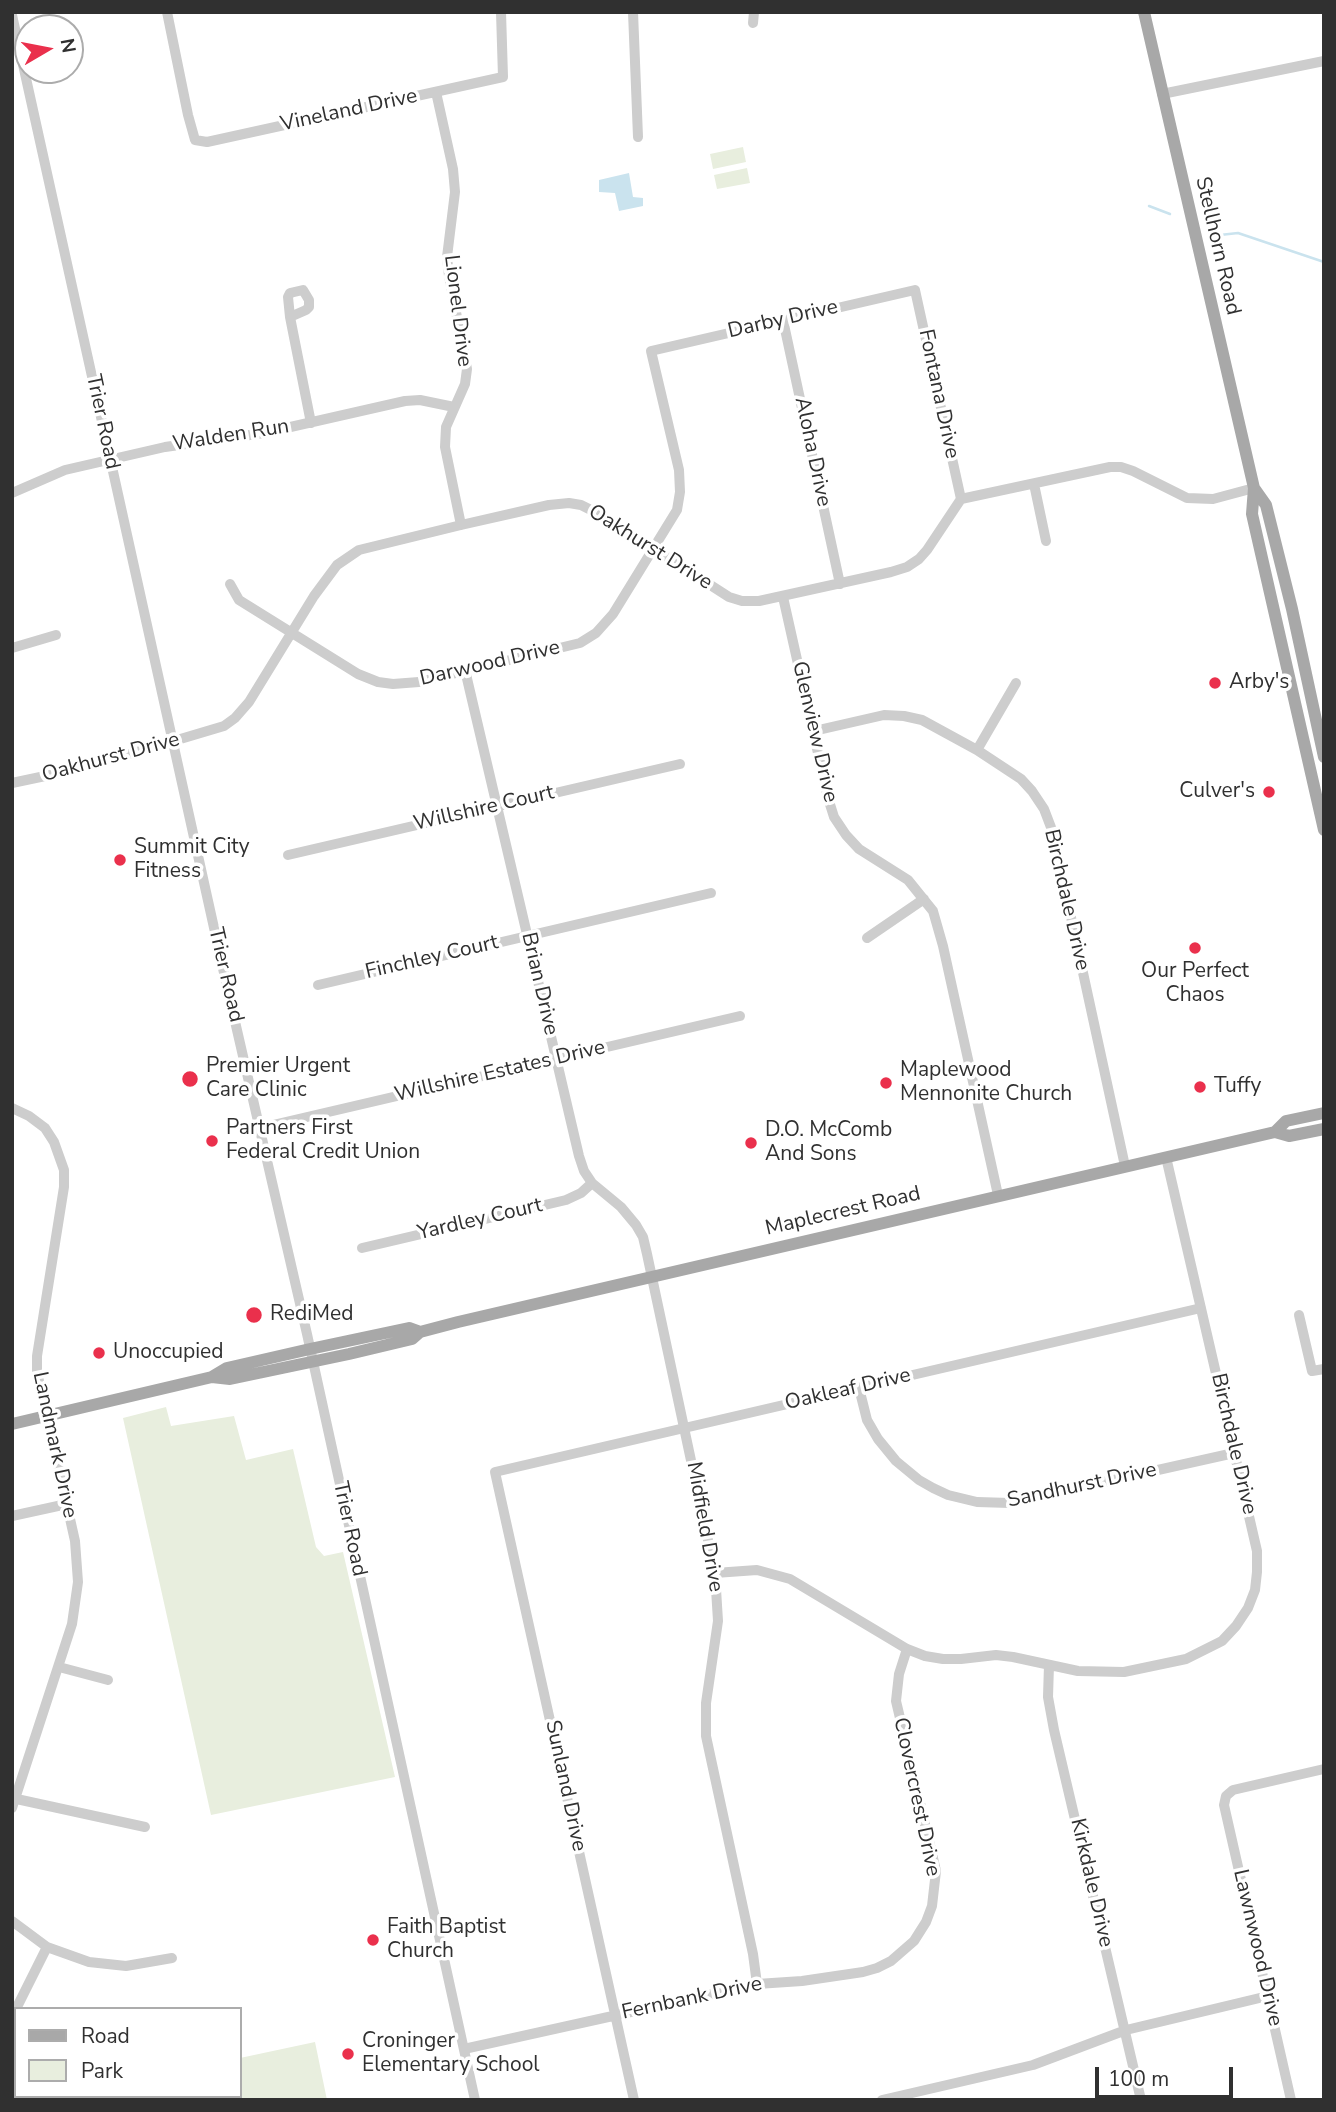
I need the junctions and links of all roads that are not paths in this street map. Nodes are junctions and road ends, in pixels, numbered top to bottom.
1 (167, 12) edge
2 (502, 12) edge
3 (633, 12) edge
4 (1144, 12) edge
5 (12, 15) edge
6 (1324, 61) edge
7 (436, 92) junction
8 (1162, 94) junction
9 (638, 137) dead end
10 (915, 290) joint
11 (290, 317) dead end
12 (783, 320) junction
13 (650, 351) joint
14 (454, 407) junction
15 (311, 423) junction
16 (110, 460) junction
17 (1034, 484) junction
18 (1254, 488) junction
19 (12, 493) edge
20 (961, 499) junction
21 (461, 525) junction
22 (1046, 541) dead end
23 (653, 549) junction
24 (230, 584) dead end
25 (840, 584) junction
26 (783, 597) junction
27 (291, 634) junction
28 (56, 635) dead end
29 (12, 648) edge
30 (465, 670) junction
31 (1016, 683) dead end
32 (814, 731) junction
33 (172, 742) junction
34 (977, 750) junction
35 (1324, 757) edge
36 (680, 764) dead end
37 (12, 783) edge
38 (496, 806) junction
39 (1324, 830) edge
40 (288, 855) dead end
41 (711, 893) dead end
42 (923, 900) junction
43 (527, 935) junction
44 (867, 938) dead end
45 (318, 985) dead end
46 (740, 1016) dead end
47 (556, 1059) junction
48 (12, 1108) edge
49 (1324, 1113) edge
50 (260, 1128) junction
51 (1324, 1129) edge
52 (1275, 1132) junction
53 (1166, 1157) junction
54 (1125, 1166) junction
55 (592, 1182) junction
56 (998, 1195) junction
57 (362, 1248) dead end
58 (652, 1278) junction
59 (1201, 1308) junction
60 (1299, 1315) dead end
61 (421, 1332) junction
62 (310, 1349) junction
63 (313, 1362) junction
64 (1324, 1369) edge
65 (212, 1377) junction
66 (859, 1388) junction
67 (46, 1416) junction
68 (12, 1424) edge
69 (684, 1428) junction
70 (1234, 1453) junction
71 (495, 1472) joint
72 (67, 1504) junction
73 (12, 1516) edge
74 (715, 1573) junction
75 (907, 1649) junction
76 (1049, 1665) junction
77 (59, 1667) junction
78 (108, 1680) dead end
79 (1324, 1769) edge
80 (13, 1802) edge
81 (145, 1827) dead end
82 (12, 1921) edge
83 (914, 1941) joint
84 (47, 1947) junction
85 (172, 1958) dead end
86 (757, 1984) junction
87 (1268, 1996) junction
88 (17, 2007) edge
89 (615, 2015) junction
90 (1126, 2030) junction
91 (464, 2049) junction
92 (475, 2100) edge
93 (634, 2100) edge
94 (882, 2100) edge
95 (1142, 2100) edge
96 (1291, 2100) edge

1 - 7 street, Vineland Drive
2 - 7 street, Vineland Drive
3 - 9 street
4 - 8 main road, Stellhorn Road
5 - 16 street, Trier Road
6 - 8 street
7 - 14 street, Lionel Drive
8 - 18 main road, Stellhorn Road
10 - 12 street, Darby Drive
10 - 20 street, Fontana Drive
11 - 15 street
12 - 13 street, Darby Drive
12 - 25 street, Aloha Drive
13 - 23 street, Darwood Drive
14 - 15 street, Walden Run
14 - 21 street, Lionel Drive
15 - 16 street, Walden Run
16 - 19 street, Walden Run
16 - 33 street, Trier Road
17 - 18 street
17 - 20 street
17 - 22 street
18 - 35 main road, Stellhorn Road
18 - 39 main road, Stellhorn Road
20 - 25 street, Oakhurst Drive
21 - 23 street, Oakhurst Drive
21 - 27 street, Oakhurst Drive
23 - 26 street, Oakhurst Drive
23 - 30 street, Darwood Drive
24 - 27 street, Darwood Drive
25 - 26 street, Oakhurst Drive
26 - 32 street, Glenview Drive
27 - 30 street, Darwood Drive
27 - 33 street, Oakhurst Drive
28 - 29 street
30 - 38 street, Brian Drive
31 - 34 street
32 - 34 street, Birchdale Drive
32 - 42 street, Glenview Drive
33 - 37 street, Oakhurst Drive
33 - 50 street, Trier Road
34 - 54 street, Birchdale Drive
36 - 38 street, Willshire Court
38 - 40 street, Willshire Court
38 - 43 street, Brian Drive
41 - 43 street, Finchley Court
42 - 44 street
42 - 56 street, Glenview Drive
43 - 45 street, Finchley Court
43 - 47 street, Brian Drive
46 - 47 street, Willshire Estates Drive
47 - 50 street, Willshire Estates Drive
47 - 55 street, Brian Drive
48 - 67 street, Landmark Drive
49 - 52 main road, Maplecrest Road
50 - 62 street, Trier Road
51 - 52 main road, Maplecrest Road
52 - 53 main road, Maplecrest Road
53 - 54 main road, Maplecrest Road
53 - 59 street, Birchdale Drive
54 - 56 main road, Maplecrest Road
55 - 57 street, Yardley Court
55 - 58 street, Brian Drive
56 - 58 main road, Maplecrest Road
58 - 61 main road, Maplecrest Road
58 - 69 street, Midfield Drive
59 - 66 street, Oakleaf Drive
59 - 70 street, Birchdale Drive
60 - 64 street
61 - 62 main road, Maplecrest Road
61 - 63 main road, Maplecrest Road
62 - 63 street, Trier Road
62 - 65 main road, Maplecrest Road
63 - 65 main road, Maplecrest Road
63 - 91 street, Trier Road
65 - 67 main road, Maplecrest Road
66 - 69 street, Oakleaf Drive
66 - 70 street, Sandhurst Drive
67 - 68 main road, Maplecrest Road
67 - 72 street, Landmark Drive
69 - 71 street, Oakleaf Drive
69 - 74 street, Midfield Drive
70 - 76 street, Birchdale Drive
71 - 89 street, Sunland Drive
72 - 73 street
72 - 77 street, Landmark Drive
74 - 75 street
74 - 86 street, Midfield Drive
75 - 76 street
75 - 83 street, Clovercrest Drive
76 - 90 street, Kirkdale Drive
77 - 78 street
77 - 80 street, Landmark Drive
79 - 87 street, Lawnwood Drive
80 - 81 street
82 - 84 street
83 - 86 street, Fernbank Drive
84 - 85 street
84 - 88 street
86 - 89 street, Fernbank Drive
87 - 90 street
87 - 96 street, Lawnwood Drive
89 - 91 street, Fernbank Drive
89 - 93 street, Sunland Drive
90 - 94 street
90 - 95 street, Kirkdale Drive
91 - 92 street, Trier Road

